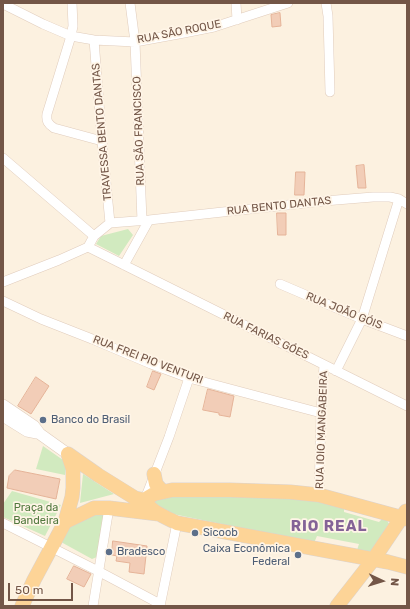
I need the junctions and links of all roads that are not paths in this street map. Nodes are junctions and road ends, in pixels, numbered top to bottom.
1 (72, 3) edge
2 (130, 3) edge
3 (236, 3) edge
4 (288, 3) edge
5 (326, 3) edge
6 (3, 4) edge
7 (237, 20) junction
8 (71, 36) junction
9 (94, 40) junction
10 (135, 42) junction
11 (330, 92) dead end
12 (102, 141) junction
13 (3, 158) edge
14 (403, 202) edge
15 (146, 221) junction
16 (110, 223) junction
17 (94, 236) junction
18 (88, 247) junction
19 (124, 265) junction
20 (3, 282) edge
21 (280, 284) dead end
22 (3, 301) edge
23 (362, 319) junction
24 (407, 336) edge
25 (324, 365) junction
26 (336, 371) junction
27 (190, 378) junction
28 (3, 405) edge
29 (407, 406) edge
30 (321, 413) junction
31 (3, 416) edge
32 (40, 434) junction
33 (68, 454) junction
34 (154, 474) junction
35 (162, 492) junction
36 (319, 495) junction
37 (140, 499) junction
38 (94, 508) junction
39 (109, 508) junction
40 (159, 514) junction
41 (405, 515) edge
42 (65, 522) junction
43 (3, 523) edge
44 (177, 523) junction
45 (52, 548) junction
46 (373, 560) junction
47 (407, 567) edge
48 (98, 571) junction
49 (160, 605) edge
50 (22, 606) edge
51 (93, 606) edge
52 (337, 606) edge

1 - 8 street
2 - 10 street, RUA SÃO FRANCISCO
3 - 7 street
4 - 7 street, RUA SÃO ROQUE
5 - 11 street
6 - 8 street, RUA SÃO ROQUE
7 - 10 street, RUA SÃO ROQUE
8 - 9 street, RUA SÃO ROQUE
8 - 12 street
9 - 10 street, RUA SÃO ROQUE
9 - 12 street, TRAVESSA BENTO DANTAS
10 - 15 street, RUA SÃO FRANCISCO
12 - 16 street, TRAVESSA BENTO DANTAS
13 - 17 street
14 - 15 street, RUA BENTO DANTAS
14 - 23 street
15 - 16 street, RUA BENTO DANTAS
15 - 19 street
16 - 17 street
17 - 18 street
18 - 19 street, RUA FARIAS GÓES
18 - 20 street
19 - 25 street, RUA FARIAS GÓES
21 - 23 street, RUA JOÃO GÓIS
22 - 27 street, RUA FREI PIO VENTURI
23 - 24 street, RUA JOÃO GÓIS
23 - 26 street
25 - 26 street, RUA FARIAS GÓES
25 - 30 street, RUA IOIO MANGABEIRA
26 - 29 street, RUA FARIAS GÓES
27 - 30 street, RUA FREI PIO VENTURI
27 - 34 street
28 - 32 street
30 - 36 street, RUA IOIO MANGABEIRA
31 - 32 street
32 - 33 street
33 - 37 main road
33 - 42 main road
34 - 35 main road
34 - 37 street
35 - 36 main road
35 - 37 main road
36 - 41 main road
37 - 38 main road
37 - 40 main road
38 - 39 main road
38 - 42 main road
39 - 40 main road
39 - 48 street
40 - 44 main road
41 - 46 main road
42 - 45 main road
43 - 45 street
44 - 46 main road
44 - 49 street
45 - 48 street
45 - 50 main road
46 - 47 main road
46 - 52 main road
48 - 49 street
48 - 51 street

